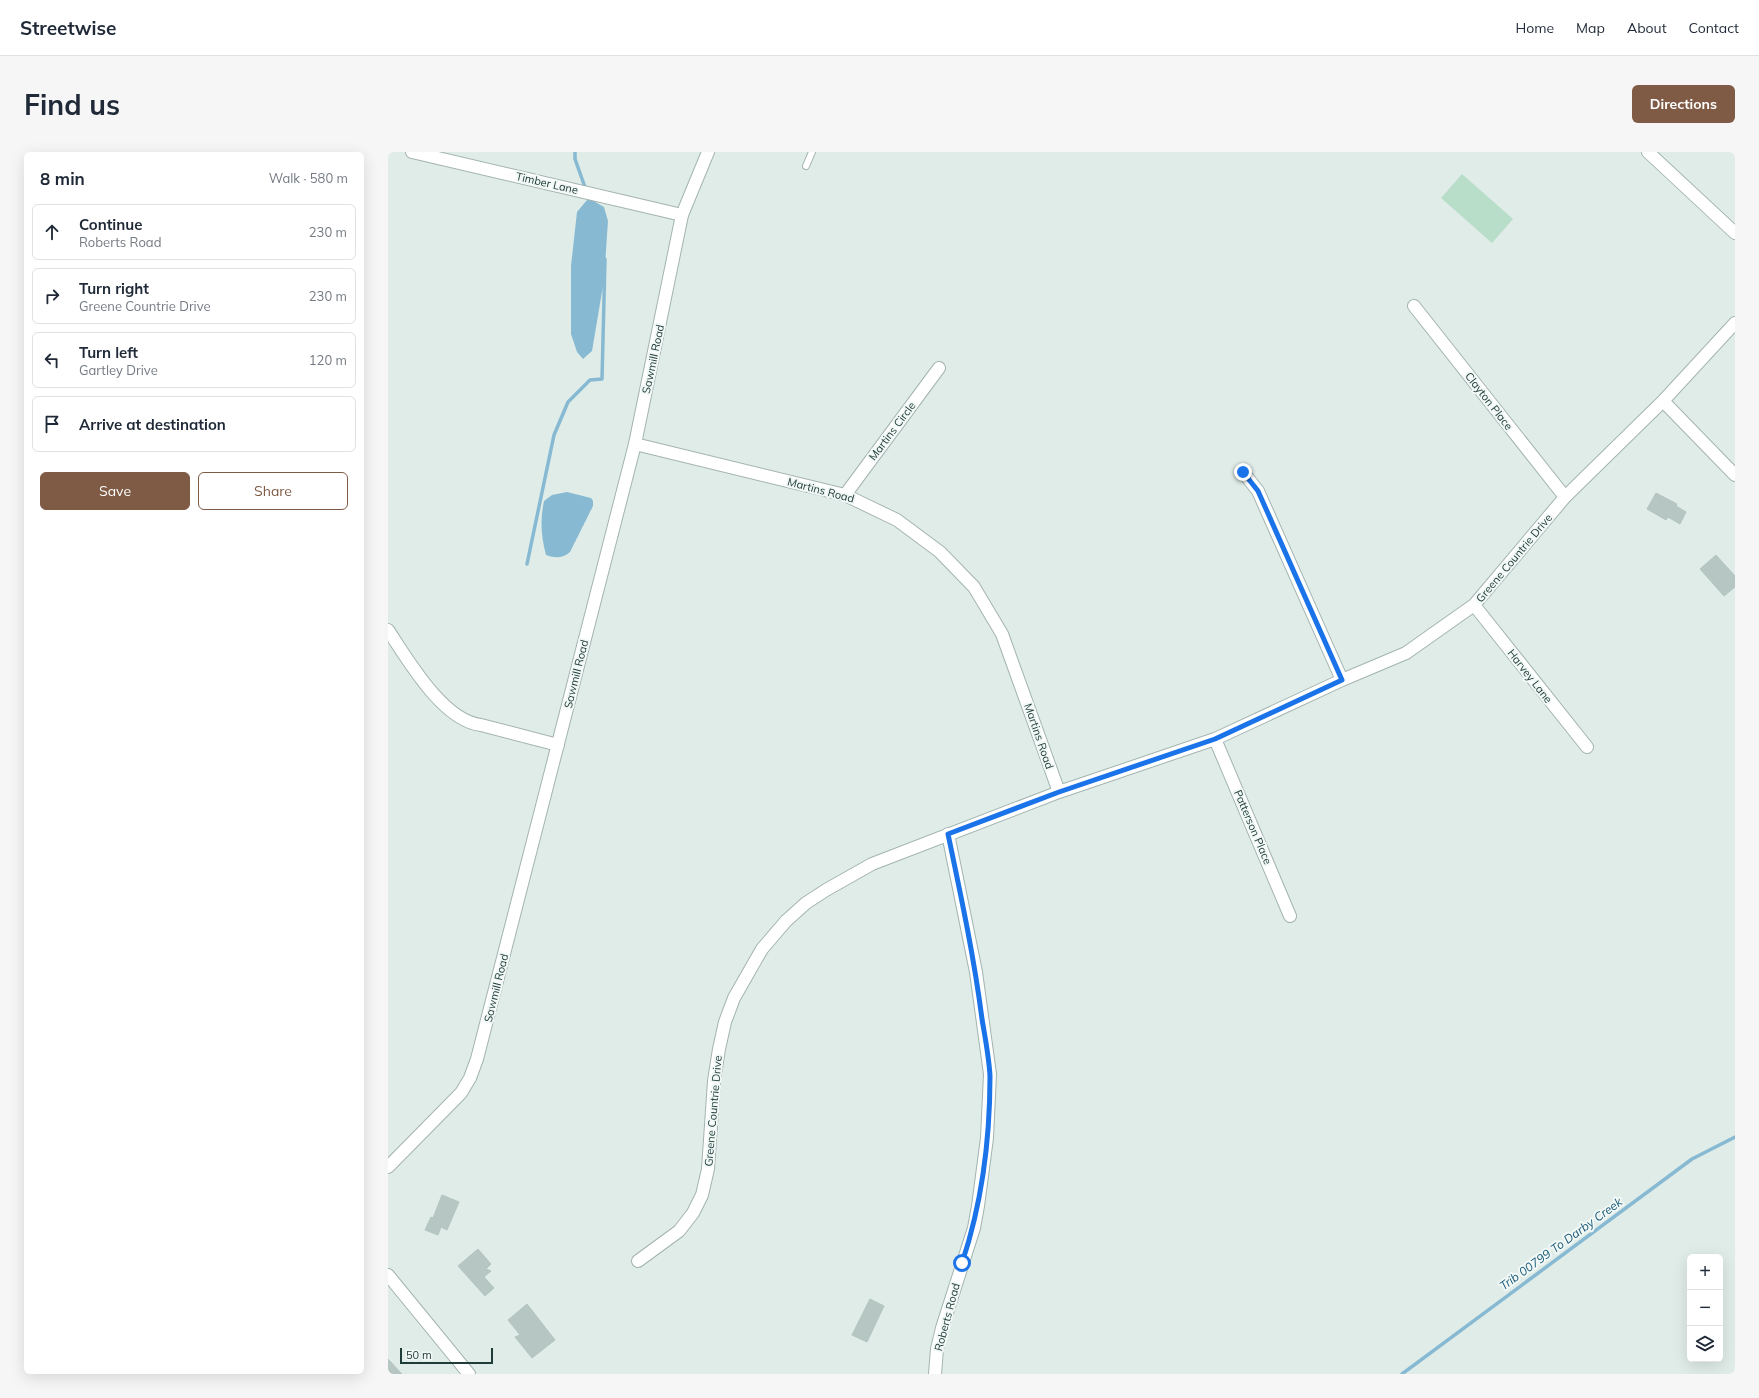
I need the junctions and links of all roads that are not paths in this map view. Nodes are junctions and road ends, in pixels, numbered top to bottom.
1 (412, 152) edge
2 (708, 152) edge
3 (812, 152) edge
4 (1648, 152) edge
5 (806, 166) dead end
6 (682, 215) junction
7 (1735, 233) edge
8 (1414, 306) dead end
9 (1735, 323) edge
10 (939, 368) dead end
11 (1663, 401) junction
12 (635, 444) junction
13 (1243, 472) dead end
14 (1735, 475) edge
15 (845, 494) junction
16 (1565, 497) junction
17 (1474, 605) junction
18 (388, 630) edge
19 (1342, 680) junction
20 (1215, 739) junction
21 (558, 745) junction
22 (1587, 747) dead end
23 (1059, 792) junction
24 (948, 834) junction
25 (1290, 916) dead end
26 (388, 1167) edge
27 (638, 1261) dead end
28 (388, 1275) edge
29 (469, 1374) edge
30 (935, 1374) edge

1 - 6 street, Timber Lane
2 - 6 street, Sawmill Road
3 - 5 lane
4 - 7 street
6 - 12 street, Sawmill Road
8 - 16 street, Clayton Place
9 - 11 street, Greene Countrie Drive
10 - 15 street, Martins Circle
11 - 14 street
11 - 16 street, Greene Countrie Drive
12 - 15 street, Martins Road
12 - 21 street, Sawmill Road
13 - 19 street
15 - 23 street, Martins Road
16 - 17 street, Greene Countrie Drive
17 - 19 street, Greene Countrie Drive
17 - 22 street, Harvey Lane
18 - 21 street
19 - 20 street, Greene Countrie Drive
20 - 23 street, Greene Countrie Drive
20 - 25 street, Patterson Place
21 - 26 street, Sawmill Road
23 - 24 street, Greene Countrie Drive
24 - 27 street, Greene Countrie Drive
24 - 30 street, Roberts Road
28 - 29 street

